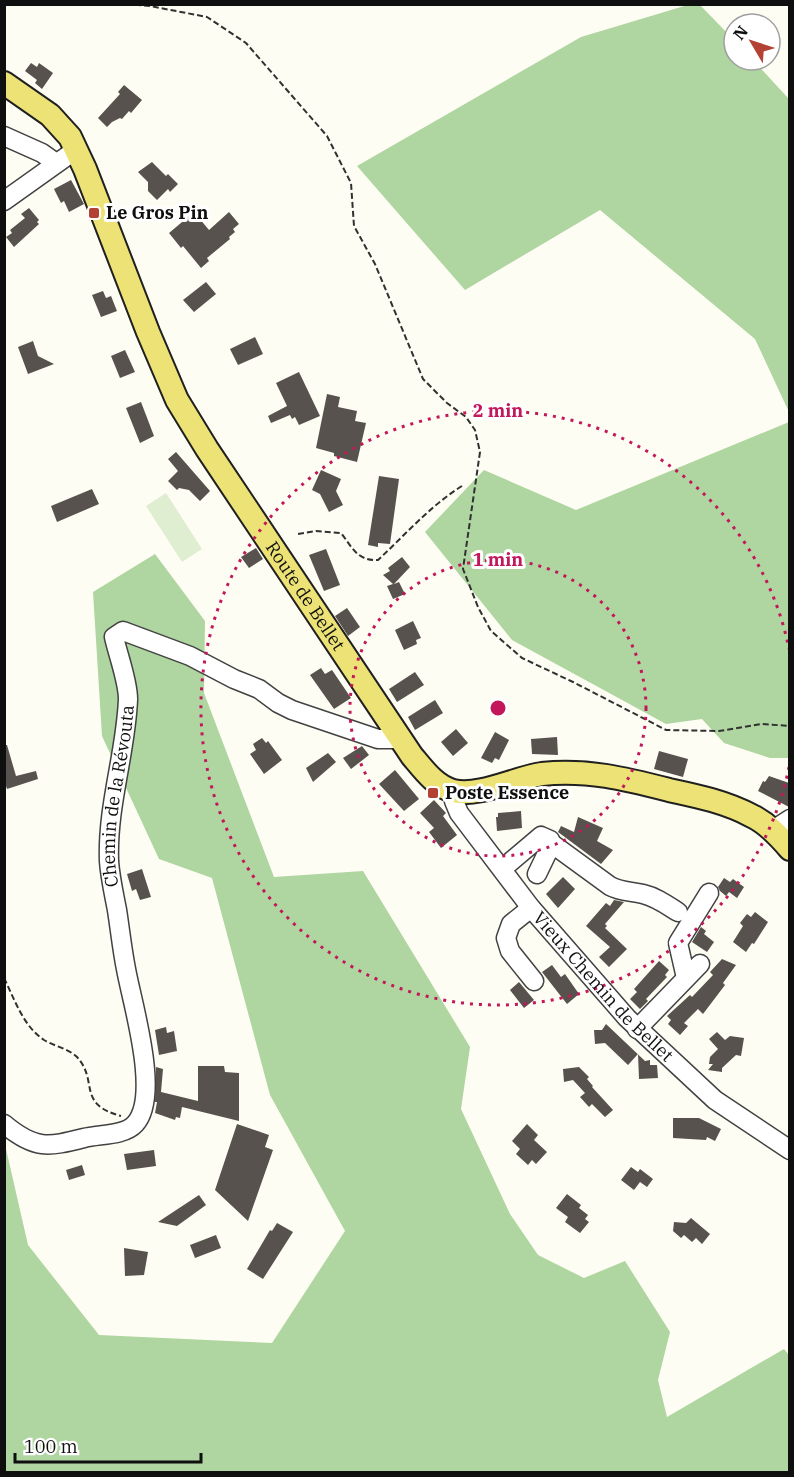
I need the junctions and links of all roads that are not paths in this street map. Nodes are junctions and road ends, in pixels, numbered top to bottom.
1 (4, 82) edge
2 (4, 135) edge
3 (77, 148) junction
4 (56, 163) junction
5 (4, 201) edge
6 (401, 739) junction
7 (453, 791) junction
8 (781, 825) edge
9 (550, 843) junction
10 (789, 849) edge
11 (502, 868) junction
12 (537, 874) dead end
13 (709, 892) dead end
14 (531, 908) junction
15 (678, 912) dead end
16 (699, 964) dead end
17 (686, 978) junction
18 (534, 981) dead end
19 (637, 1029) junction
20 (4, 1124) edge
21 (789, 1150) edge

1 - 3 main road, Route de Bellet
2 - 4 street
3 - 4 street
3 - 6 main road, Route de Bellet
4 - 5 street
6 - 7 main road, Route de Bellet
6 - 20 street, Chemin de la Révouta
7 - 8 main road
7 - 11 street, Vieux Chemin de Bellet
8 - 10 main road
9 - 11 street
9 - 12 street
9 - 15 street
11 - 14 street, Vieux Chemin de Bellet
13 - 17 street
14 - 18 street
14 - 19 street, Vieux Chemin de Bellet
16 - 17 street
17 - 19 street
19 - 21 street, Vieux Chemin de Bellet

